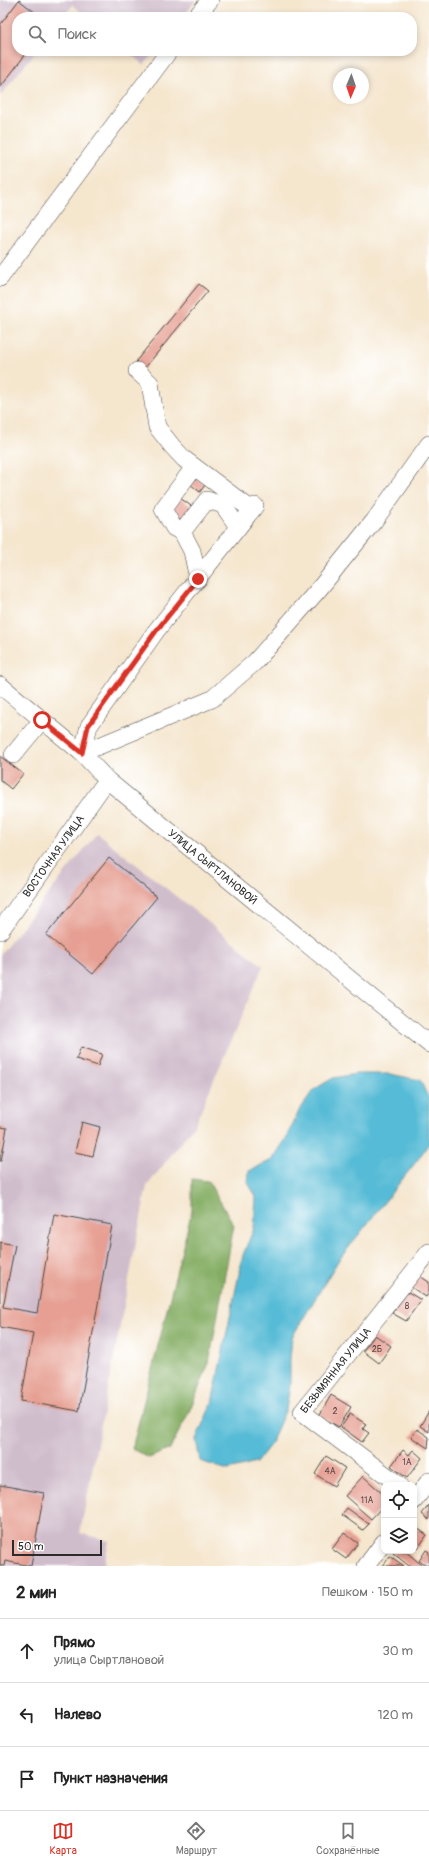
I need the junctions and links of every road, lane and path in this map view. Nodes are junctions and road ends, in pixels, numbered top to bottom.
1 (210, 0) edge
2 (200, 12) edge
3 (165, 56) edge
4 (0, 278) edge
5 (137, 371) dead end
6 (429, 444) edge
7 (194, 467) junction
8 (238, 527) junction
9 (182, 532) junction
10 (198, 579) junction
11 (0, 685) edge
12 (42, 720) junction
13 (82, 753) junction
14 (13, 756) dead end
15 (107, 780) junction
16 (0, 931) edge
17 (429, 1044) edge
18 (429, 1252) edge
19 (395, 1482) edge
20 (429, 1482) edge
21 (417, 1497) edge
22 (381, 1546) edge
23 (366, 1566) edge

1 - 2 street
3 - 4 street
5 - 7 street
6 - 13 street
7 - 8 street
7 - 9 street
8 - 9 street
8 - 10 street
9 - 10 street
10 - 13 street
11 - 12 street, УЛИЦА СЫРТЛАНОВОЙ
12 - 13 street, УЛИЦА СЫРТЛАНОВОЙ
12 - 14 street
13 - 15 street, УЛИЦА СЫРТЛАНОВОЙ
15 - 16 street, ВОСТОЧНАЯ УЛИЦА
15 - 17 street, УЛИЦА СЫРТЛАНОВОЙ
18 - 19 street, БЕЗЫМЯННАЯ УЛИЦА
20 - 21 street
22 - 23 street

